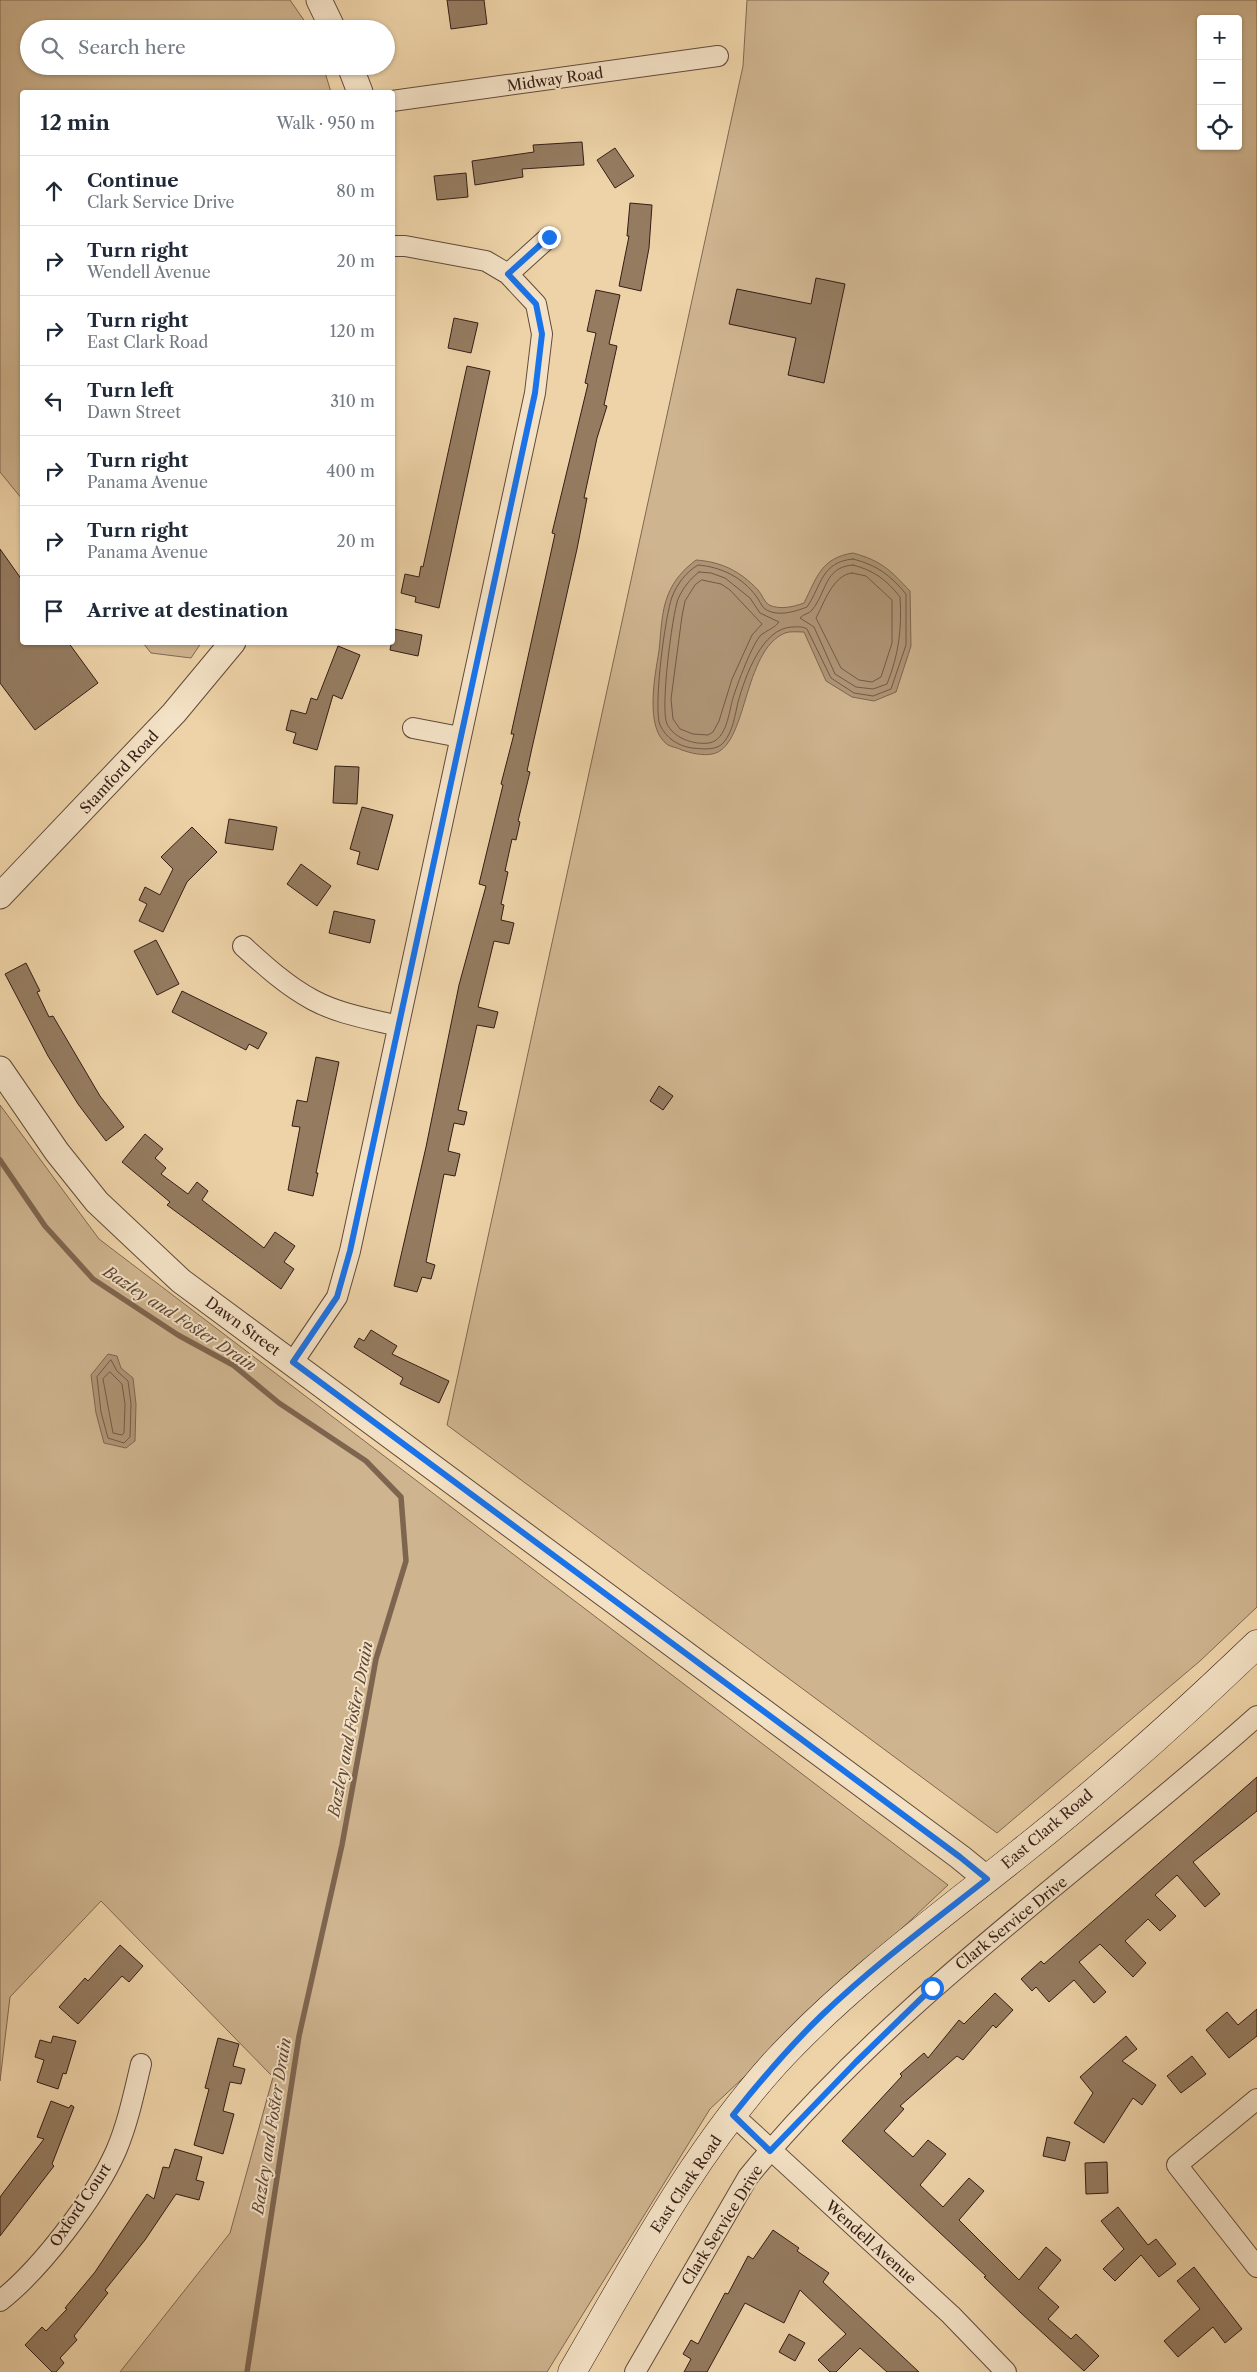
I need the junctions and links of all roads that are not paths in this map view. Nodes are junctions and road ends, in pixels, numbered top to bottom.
1 (319, 0) edge
2 (329, 20) edge
3 (718, 56) dead end
4 (353, 75) edge
5 (359, 90) edge
6 (395, 101) edge
7 (549, 237) dead end
8 (395, 246) edge
9 (508, 274) junction
10 (231, 645) edge
11 (413, 728) dead end
12 (460, 737) junction
13 (0, 896) edge
14 (243, 946) dead end
15 (398, 1026) junction
16 (0, 1069) edge
17 (293, 1362) junction
18 (1257, 1644) edge
19 (1257, 1716) edge
20 (987, 1879) junction
21 (141, 2064) dead end
22 (1257, 2098) edge
23 (733, 2115) junction
24 (770, 2151) junction
25 (1257, 2267) edge
26 (0, 2301) edge
27 (572, 2372) edge
28 (635, 2372) edge
29 (1006, 2372) edge

1 - 2 street
3 - 6 street, Midway Road
4 - 5 street
7 - 9 street
8 - 9 street
9 - 12 street
10 - 13 street, Stamford Road
11 - 12 street
12 - 15 street
14 - 15 street
15 - 17 street
16 - 17 street, Dawn Street
17 - 20 street, Dawn Street
18 - 20 main road, East Clark Road
19 - 24 street, Clark Service Drive
20 - 23 main road, East Clark Road
21 - 26 street, Oxford Court
22 - 25 street
23 - 24 street, Wendell Avenue
23 - 27 main road, East Clark Road
24 - 28 street, Clark Service Drive
24 - 29 street, Wendell Avenue

